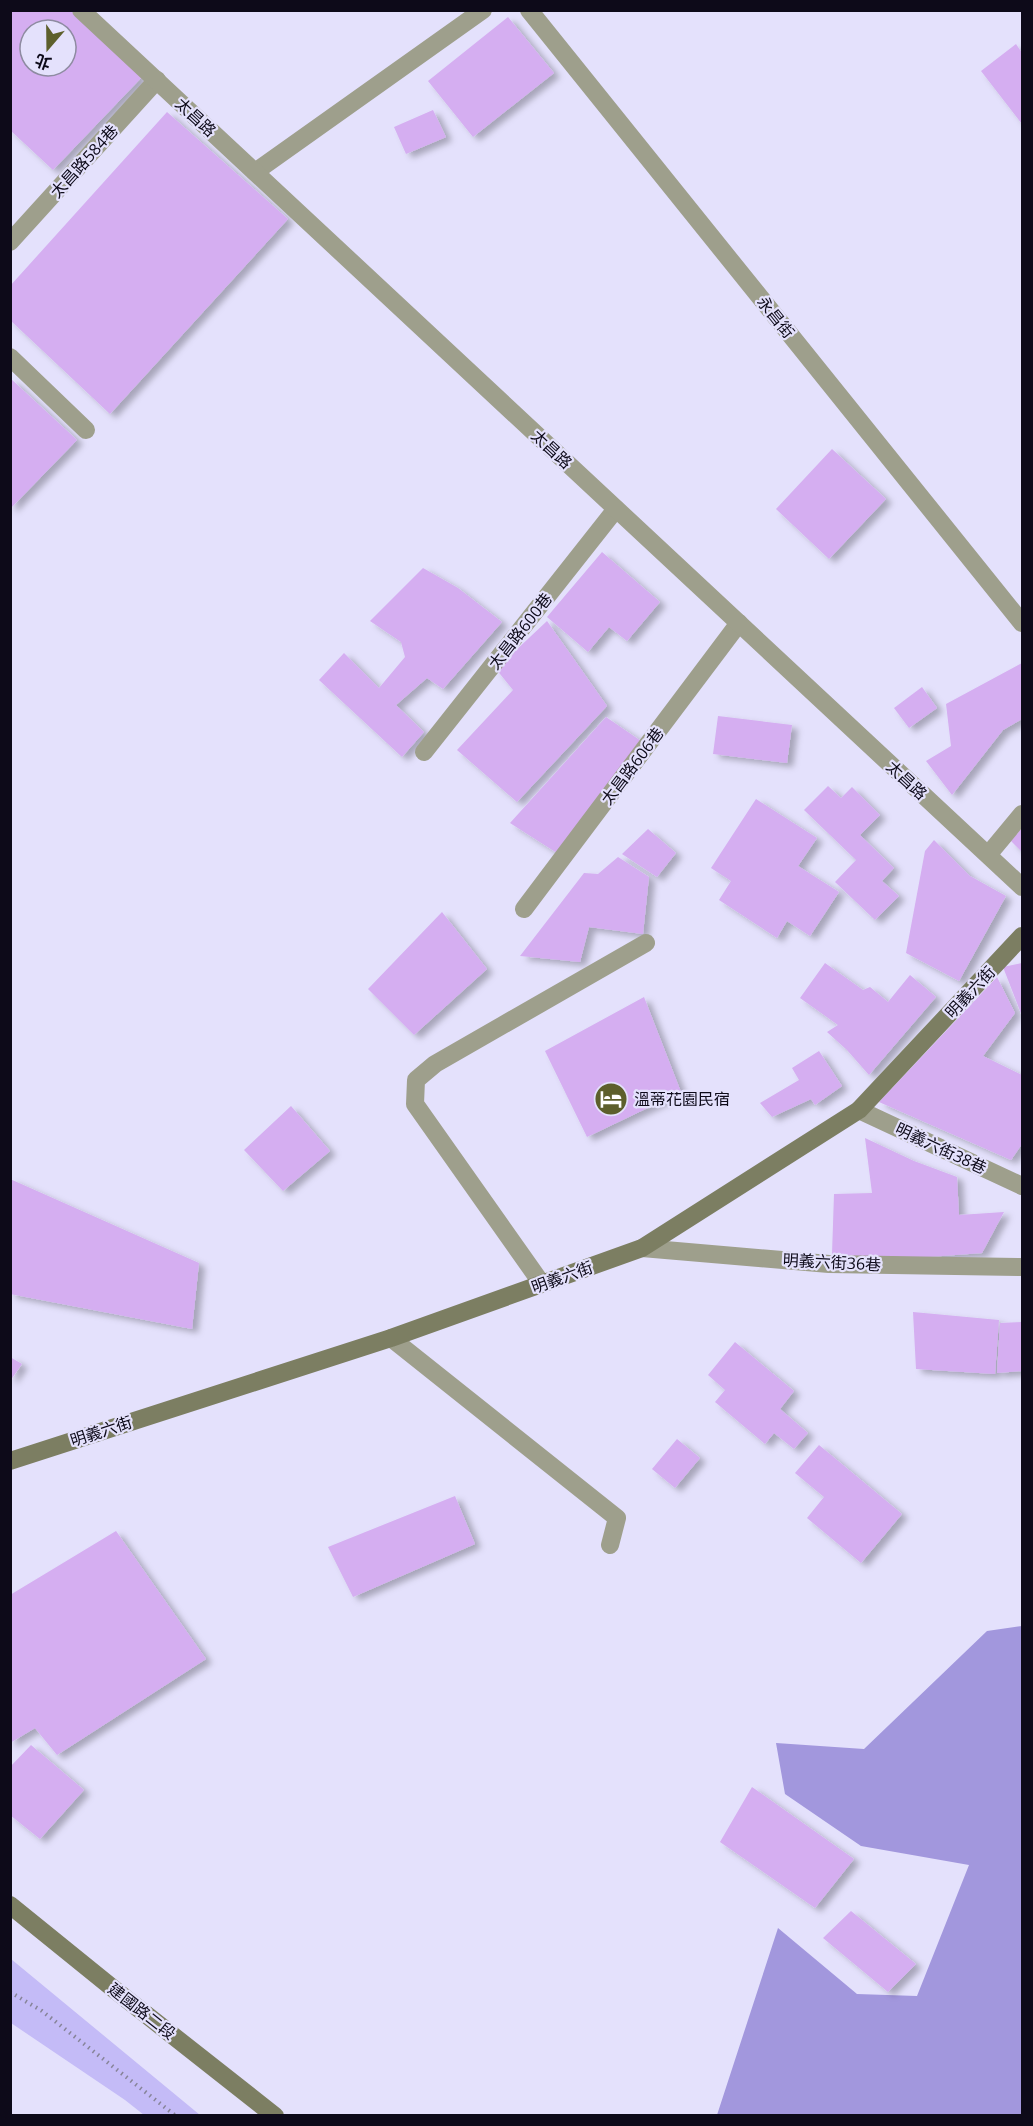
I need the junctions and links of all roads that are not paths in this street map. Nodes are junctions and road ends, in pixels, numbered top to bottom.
1 (81, 10) edge
2 (483, 10) edge
3 (529, 10) edge
4 (157, 80) junction
5 (255, 172) junction
6 (10, 242) edge
7 (10, 357) edge
8 (86, 430) dead end
9 (616, 509) junction
10 (739, 623) junction
11 (1023, 623) edge
12 (424, 752) dead end
13 (1023, 814) edge
14 (988, 855) junction
15 (1023, 887) edge
16 (524, 909) dead end
17 (1023, 936) edge
18 (646, 943) dead end
19 (859, 1110) junction
20 (1023, 1186) edge
21 (642, 1248) junction
22 (1023, 1267) edge
23 (542, 1284) junction
24 (391, 1338) junction
25 (10, 1461) edge
26 (610, 1545) dead end
27 (10, 1905) edge
28 (275, 2115) edge

1 - 4 street, 太昌路
2 - 5 street
3 - 11 street, 永昌街
4 - 5 street, 太昌路
4 - 6 street, 太昌路584巷
5 - 9 street, 太昌路
7 - 8 street
9 - 10 street, 太昌路
9 - 12 street, 太昌路600巷
10 - 14 street, 太昌路
10 - 16 street, 太昌路606巷
13 - 14 street
14 - 15 street, 太昌路
17 - 19 street, 明義六街
18 - 23 street
19 - 20 street, 明義六街38巷
19 - 21 street, 明義六街
21 - 22 street, 明義六街36巷
21 - 23 street, 明義六街
23 - 24 street, 明義六街
24 - 25 street, 明義六街
24 - 26 street
27 - 28 street, 建國路二段

